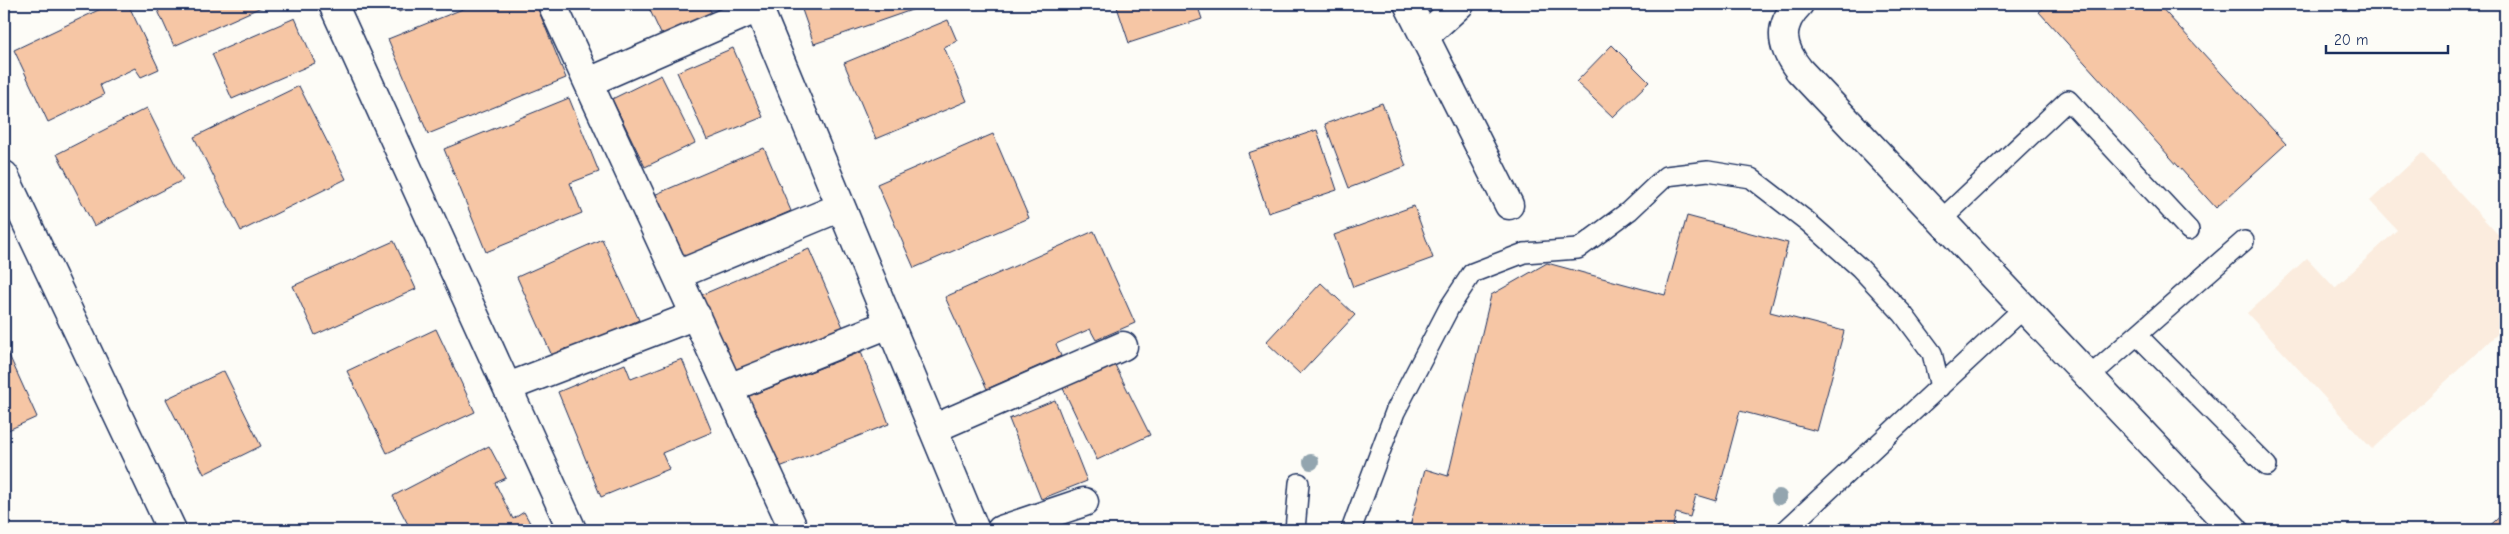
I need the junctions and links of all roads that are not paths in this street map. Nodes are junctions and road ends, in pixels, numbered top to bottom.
1 (333, 4) edge
2 (552, 4) edge
3 (1408, 4) edge
4 (1460, 4) edge
5 (1799, 4) edge
6 (758, 6) edge
7 (1425, 36) junction
8 (589, 82) junction
9 (4, 175) edge
10 (1509, 205) dead end
11 (841, 207) junction
12 (1940, 220) junction
13 (2189, 230) dead end
14 (2244, 241) dead end
15 (677, 275) junction
16 (2024, 308) junction
17 (696, 315) junction
18 (890, 324) junction
19 (2137, 335) junction
20 (1123, 346) dead end
21 (2089, 377) junction
22 (1940, 387) junction
23 (508, 388) junction
24 (729, 388) junction
25 (933, 429) junction
26 (2267, 466) dead end
27 (1299, 483) dead end
28 (1084, 502) dead end
29 (172, 530) edge
30 (572, 530) edge
31 (794, 530) edge
32 (975, 530) edge
33 (1001, 530) edge
34 (1295, 530) edge
35 (1351, 530) edge
36 (1786, 530) edge
37 (2234, 530) edge

1 - 23 street
2 - 8 street
3 - 7 street
4 - 7 street
5 - 12 street
6 - 8 street
6 - 11 street
7 - 10 street
8 - 15 street
9 - 29 street
11 - 15 street
11 - 18 street
12 - 13 lane
12 - 16 street
14 - 19 lane
15 - 17 street
16 - 21 street
16 - 22 lane
17 - 23 street
17 - 24 street
18 - 24 street
18 - 25 street
19 - 21 lane
19 - 26 lane
20 - 25 street
21 - 37 street
22 - 35 lane
22 - 36 lane
23 - 30 street
24 - 31 street
25 - 32 street
27 - 34 lane
28 - 33 street

